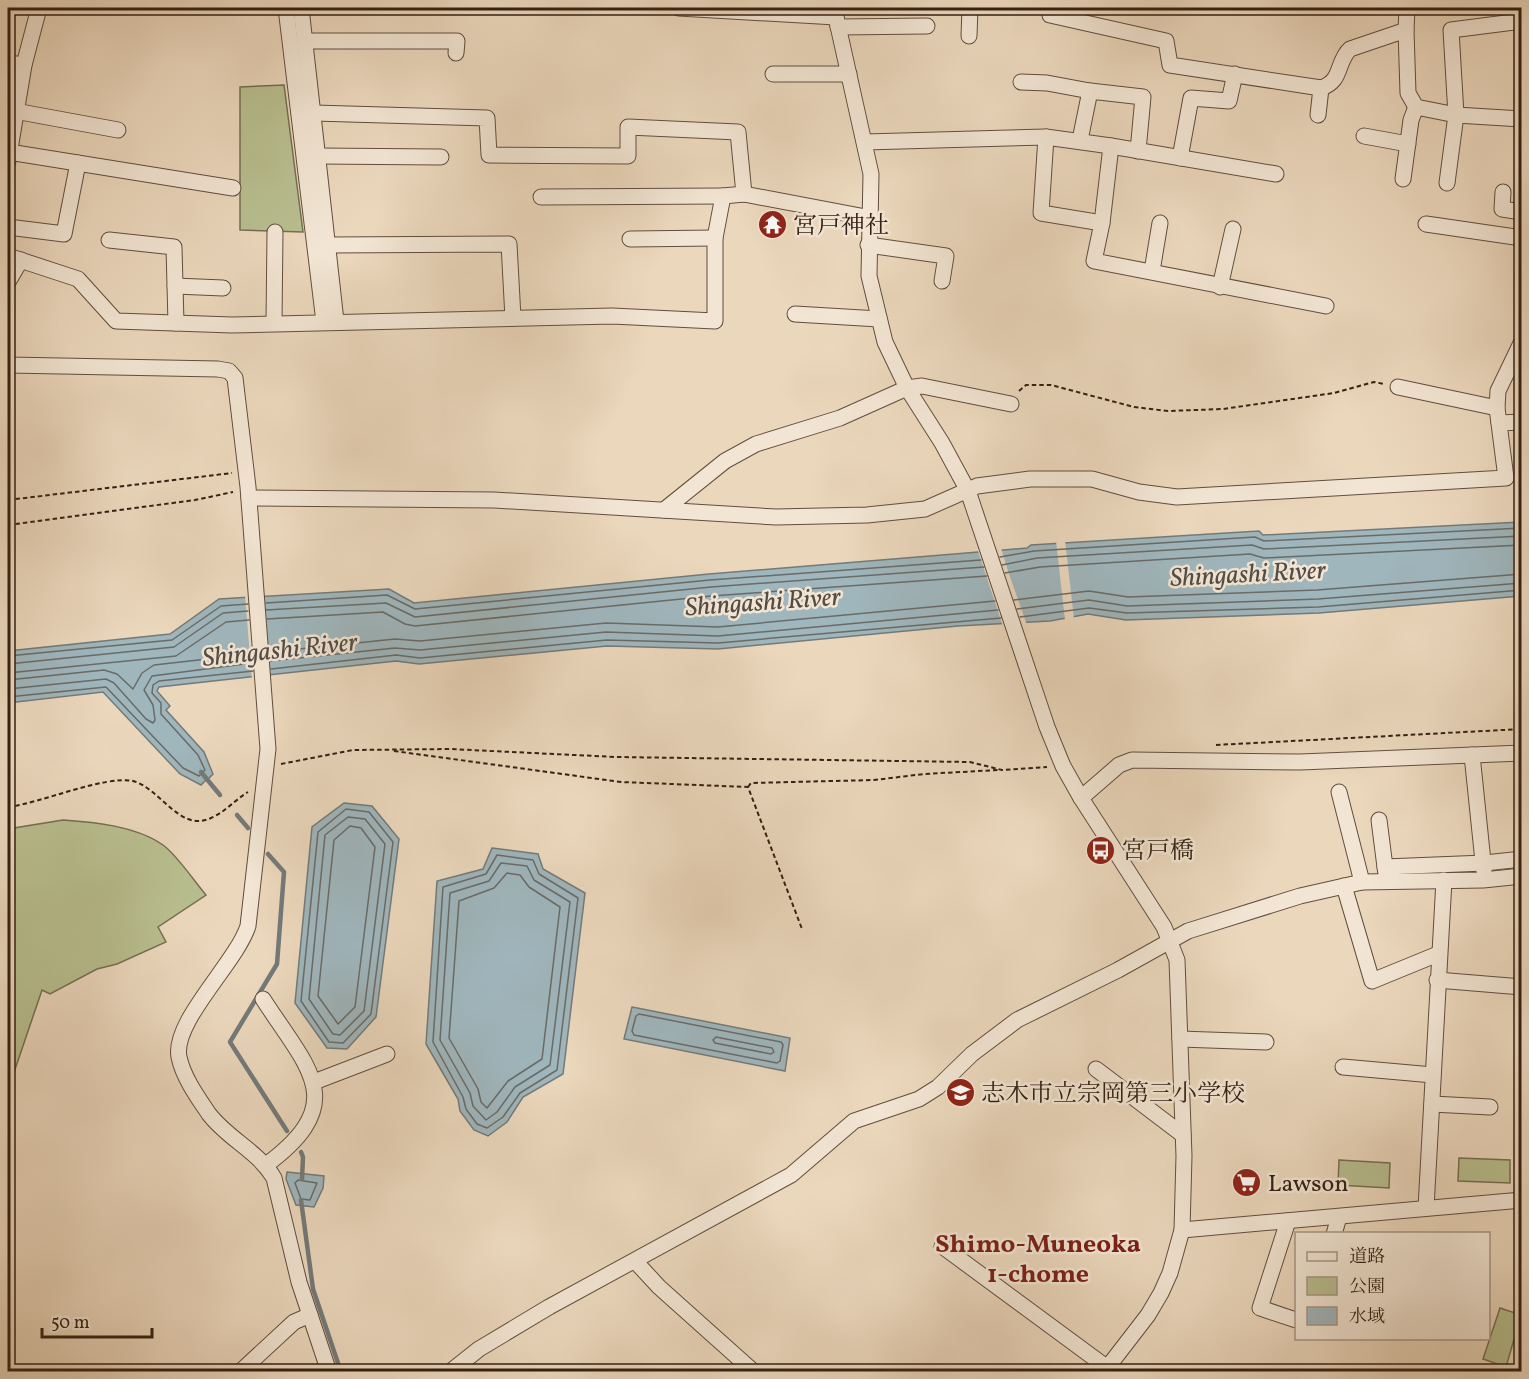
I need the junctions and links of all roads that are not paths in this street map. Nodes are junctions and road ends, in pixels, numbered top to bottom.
1 (39, 8) edge
2 (286, 8) edge
3 (301, 8) edge
4 (679, 8) edge
5 (970, 8) edge
6 (1048, 8) edge
7 (1407, 8) edge
8 (836, 17) edge
9 (1521, 21) edge
10 (927, 26) dead end
11 (1406, 30) junction
12 (969, 36) dead end
13 (305, 41) junction
14 (456, 53) dead end
15 (8, 63) edge
16 (24, 65) junction
17 (773, 74) dead end
18 (849, 74) junction
19 (1235, 74) junction
20 (1021, 82) dead end
21 (1321, 88) junction
22 (1090, 91) junction
23 (1416, 107) junction
24 (15, 111) junction
25 (314, 113) junction
26 (1456, 115) junction
27 (1318, 116) dead end
28 (1521, 119) edge
29 (118, 130) dead end
30 (9, 132) edge
31 (1364, 136) dead end
32 (1046, 137) junction
33 (1080, 141) junction
34 (866, 142) junction
35 (1408, 144) junction
36 (1111, 146) junction
37 (1138, 151) junction
38 (318, 156) junction
39 (8, 157) edge
40 (441, 157) dead end
41 (1180, 158) junction
42 (78, 163) junction
43 (1276, 174) dead end
44 (1403, 179) dead end
45 (1447, 183) dead end
46 (233, 188) dead end
47 (1503, 192) dead end
48 (744, 194) junction
49 (723, 196) junction
50 (541, 197) dead end
51 (1521, 212) edge
52 (871, 218) junction
53 (1102, 223) junction
54 (1160, 223) dead end
55 (1426, 224) dead end
56 (8, 226) edge
57 (1233, 229) dead end
58 (275, 232) dead end
59 (630, 238) dead end
60 (715, 238) junction
61 (1521, 238) edge
62 (109, 240) dead end
63 (328, 245) junction
64 (868, 245) junction
65 (14, 258) edge
66 (1152, 271) junction
67 (942, 281) dead end
68 (8, 282) edge
69 (175, 286) junction
70 (1220, 287) junction
71 (223, 288) dead end
72 (1326, 306) dead end
73 (795, 314) dead end
74 (513, 318) junction
75 (879, 319) junction
76 (330, 321) junction
77 (176, 322) junction
78 (274, 323) junction
79 (1521, 341) edge
80 (8, 365) edge
81 (1398, 387) road end
82 (907, 388) junction
83 (1011, 404) road end
84 (1498, 416) junction
85 (1521, 422) edge
86 (968, 491) junction
87 (246, 498) junction
88 (664, 510) junction
89 (1521, 753) edge
90 (1472, 755) junction
91 (1339, 792) dead end
92 (1081, 798) junction
93 (1379, 820) dead end
94 (1521, 859) edge
95 (1485, 864) junction
96 (1386, 874) junction
97 (1521, 876) edge
98 (1444, 880) junction
99 (1484, 880) junction
100 (1362, 882) junction
101 (1344, 886) junction
102 (1172, 940) junction
103 (1438, 954) junction
104 (1437, 980) junction
105 (1521, 987) edge
106 (263, 999) dead end
107 (1180, 1040) junction
108 (1266, 1042) dead end
109 (387, 1054) dead end
110 (1343, 1067) dead end
111 (1096, 1070) dead end
112 (1433, 1075) junction
113 (314, 1082) junction
114 (1432, 1104) junction
115 (1490, 1107) dead end
116 (1183, 1135) junction
117 (266, 1165) junction
118 (1521, 1200) edge
119 (1426, 1208) junction
120 (1340, 1216) junction
121 (1288, 1221) junction
122 (1182, 1230) junction
123 (1334, 1232) edge
124 (942, 1246) dead end
125 (635, 1261) junction
126 (310, 1315) junction
127 (1295, 1320) edge
128 (1108, 1370) edge
129 (240, 1371) edge
130 (329, 1371) edge
131 (450, 1371) edge
132 (754, 1371) edge

1 - 16 street
2 - 76 street
3 - 13 street
4 - 8 street
5 - 12 street
6 - 19 street
7 - 11 street
8 - 10 street
8 - 18 street
9 - 26 street
11 - 21 street
11 - 23 street
13 - 14 street
13 - 25 street
15 - 16 street
16 - 24 street
17 - 18 street
18 - 34 street
19 - 21 street
19 - 41 street
20 - 22 street
21 - 27 street
22 - 33 street
22 - 37 street
23 - 26 street
23 - 35 street
24 - 29 street
24 - 30 street
25 - 38 street
25 - 48 street
26 - 28 street
26 - 45 street
30 - 39 street
31 - 35 street
32 - 33 street
32 - 34 street
32 - 53 street
33 - 36 street
34 - 52 street
35 - 44 street
36 - 37 street
36 - 53 street
37 - 41 street
38 - 40 street
38 - 63 street
39 - 42 street
41 - 43 street
42 - 46 street
42 - 56 street
47 - 51 street
48 - 49 street
48 - 52 street
49 - 50 street
49 - 60 street
52 - 64 street
53 - 66 street
54 - 66 street
55 - 61 street
57 - 70 street
58 - 78 street
59 - 60 street
60 - 74 street
62 - 69 street
63 - 74 street
63 - 76 street
64 - 67 street
64 - 75 street
65 - 68 street
65 - 77 street
66 - 70 street
69 - 71 street
69 - 77 street
70 - 72 street
73 - 75 street
74 - 76 street
75 - 82 street
76 - 78 street
77 - 78 street
79 - 84 street
80 - 87 street
81 - 84 street
82 - 83 street
82 - 86 street
82 - 88 street
84 - 85 street
84 - 86 street
86 - 88 street
86 - 92 street
87 - 88 street
87 - 117 street
89 - 90 street
90 - 92 street
90 - 95 street
91 - 100 street
92 - 102 street
93 - 96 street
94 - 95 street
95 - 96 street
95 - 99 street
96 - 98 street
96 - 100 street
97 - 99 street
98 - 99 street
98 - 103 street
100 - 101 street
101 - 102 street
101 - 103 street
102 - 107 street
102 - 125 street
103 - 104 street
104 - 105 street
104 - 112 street
106 - 113 street
107 - 108 street
107 - 116 street
109 - 113 street
110 - 112 street
111 - 116 street
112 - 114 street
113 - 117 street
114 - 115 street
114 - 119 street
116 - 122 street
117 - 126 street
118 - 119 street
119 - 120 street
120 - 121 street
120 - 123 street
121 - 122 street
121 - 127 street
122 - 128 street
124 - 128 street
125 - 131 street
125 - 132 street
126 - 129 street
126 - 130 street

